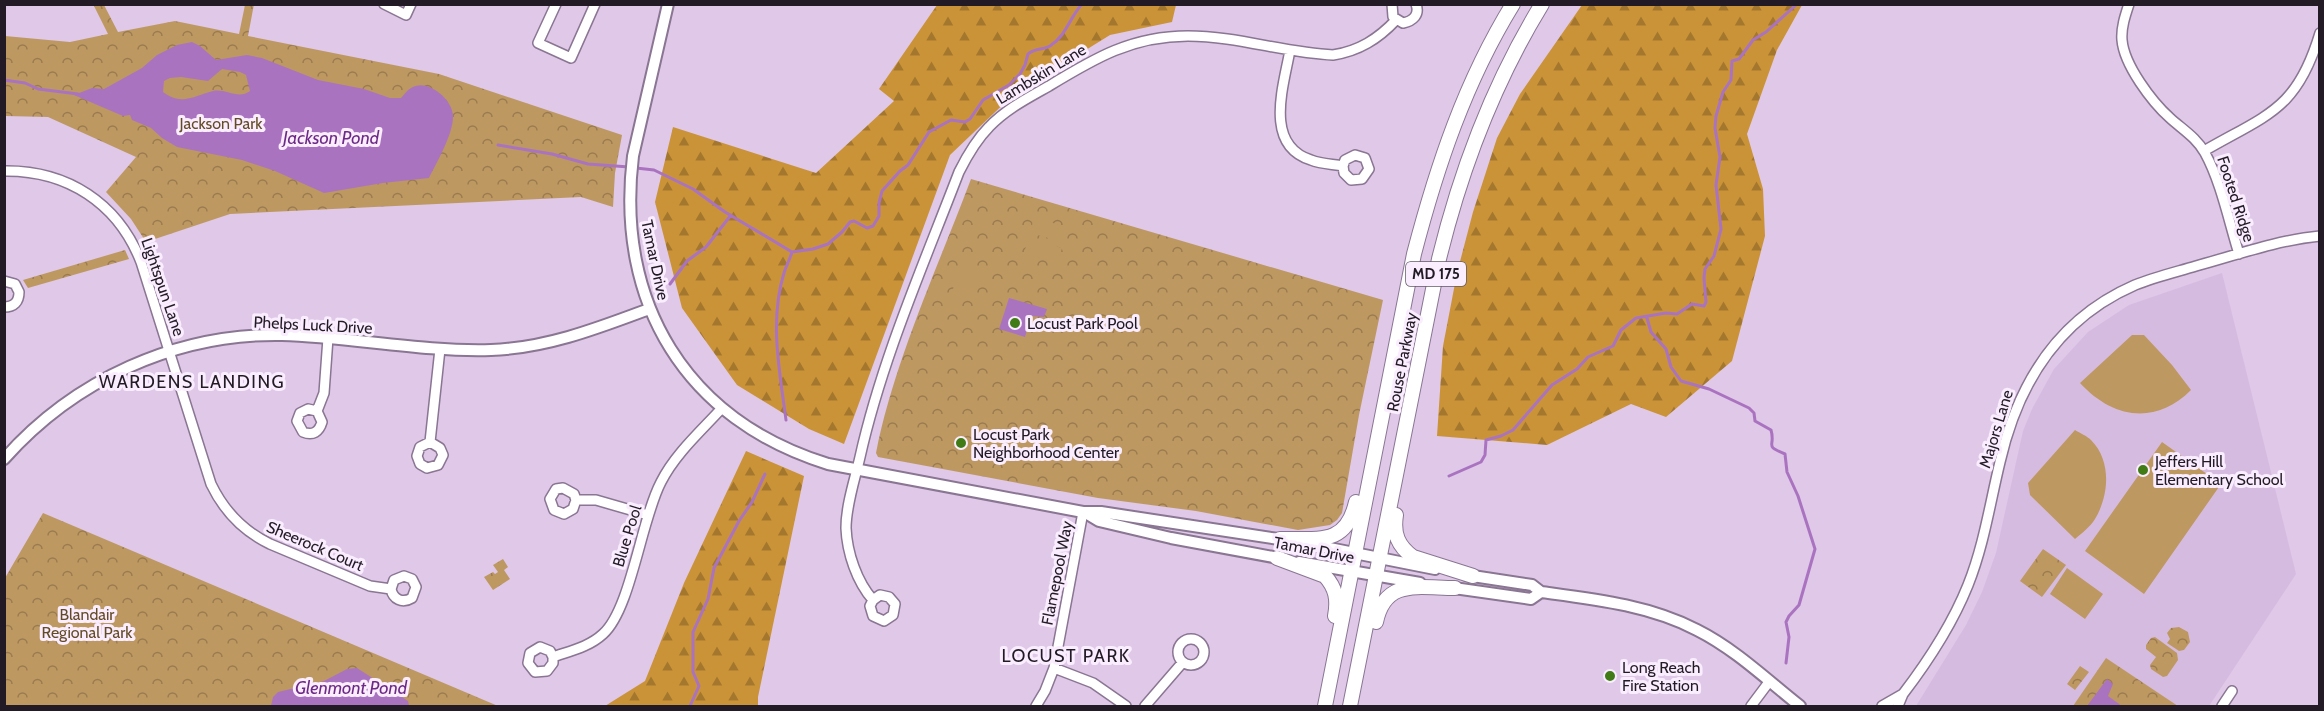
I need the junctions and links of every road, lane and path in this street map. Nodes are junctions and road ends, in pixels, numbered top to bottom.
1 (384, 4) edge
2 (411, 4) edge
3 (556, 4) edge
4 (595, 4) edge
5 (668, 4) edge
6 (1392, 4) edge
7 (1416, 4) edge
8 (1513, 4) edge
9 (1542, 4) edge
10 (2129, 4) edge
11 (1396, 20) junction
12 (2319, 33) edge
13 (1290, 50) junction
14 (2204, 151) junction
15 (1343, 166) dead end
16 (4, 171) edge
17 (2319, 236) edge
18 (2239, 254) junction
19 (4, 281) edge
20 (4, 307) edge
21 (649, 309) junction
22 (328, 338) junction
23 (440, 349) junction
24 (169, 352) junction
25 (1419, 361) junction
26 (1385, 403) junction
27 (722, 408) junction
28 (317, 411) dead end
29 (430, 442) dead end
30 (4, 459) edge
31 (857, 470) junction
32 (576, 500) dead end
33 (1083, 512) junction
34 (648, 515) junction
35 (1280, 539) junction
36 (1354, 555) junction
37 (1277, 558) junction
38 (1380, 560) junction
39 (1351, 572) junction
40 (1473, 576) junction
41 (1377, 577) junction
42 (1455, 588) junction
43 (391, 589) dead end
44 (1541, 592) junction
45 (873, 600) dead end
46 (553, 657) dead end
47 (1183, 662) dead end
48 (1054, 669) junction
49 (1769, 682) junction
50 (2232, 692) dead end
51 (1903, 694) junction
52 (1036, 706) edge
53 (1126, 706) edge
54 (1145, 706) edge
55 (1324, 706) edge
56 (1350, 706) edge
57 (1359, 706) edge
58 (1751, 706) edge
59 (1800, 706) edge
60 (1882, 706) edge
61 (1898, 706) edge
62 (2222, 706) edge

1 - 2 street
3 - 4 street
5 - 21 street, Tamar Drive
6 - 11 street
7 - 11 street, Lambskin Lane
8 - 26 main road, Rouse Parkway / MD 175
9 - 25 main road, Rouse Parkway / MD 175
10 - 14 street, Footed Ridge
11 - 13 street, Lambskin Lane
12 - 14 street
13 - 15 street
13 - 31 street, Lambskin Lane
14 - 18 street, Footed Ridge
16 - 24 street, Lightspun Lane
17 - 18 street, Majors Lane
18 - 51 street, Majors Lane
19 - 20 street
21 - 23 street, Phelps Luck Drive
21 - 27 street, Tamar Drive
22 - 23 street, Phelps Luck Drive
22 - 24 street, Phelps Luck Drive
22 - 28 street
23 - 29 street
24 - 30 street, Phelps Luck Drive
24 - 43 street, Sheerock Court
25 - 38 main road, Rouse Parkway / MD 175
25 - 40 main road
26 - 35 main road
26 - 36 main road, Rouse Parkway / MD 175
27 - 31 street, Tamar Drive
27 - 34 street, Blue Pool
31 - 33 street, Tamar Drive
31 - 45 street, Lambskin Lane
32 - 34 street
33 - 35 street, Tamar Drive
33 - 37 street, Tamar Drive
33 - 48 street, Flamepool Way
34 - 46 street, Blue Pool
35 - 36 street, Tamar Drive
36 - 38 street, Tamar Drive
36 - 39 main road, Rouse Parkway / MD 175
37 - 39 street, Tamar Drive
37 - 55 main road
38 - 40 street, Tamar Drive
38 - 41 main road, Rouse Parkway / MD 175
39 - 41 street, Tamar Drive
39 - 55 main road, Rouse Parkway / MD 175
40 - 44 street, Tamar Drive
41 - 42 street, Tamar Drive
41 - 56 main road, Rouse Parkway / MD 175
42 - 44 street, Tamar Drive
42 - 57 main road
44 - 49 street, Tamar Drive
47 - 54 street
48 - 52 street, Flamepool Way
48 - 53 street
49 - 58 street
49 - 59 street, Tamar Drive
50 - 62 street
51 - 60 street, Majors Lane
51 - 61 street, Majors Lane

